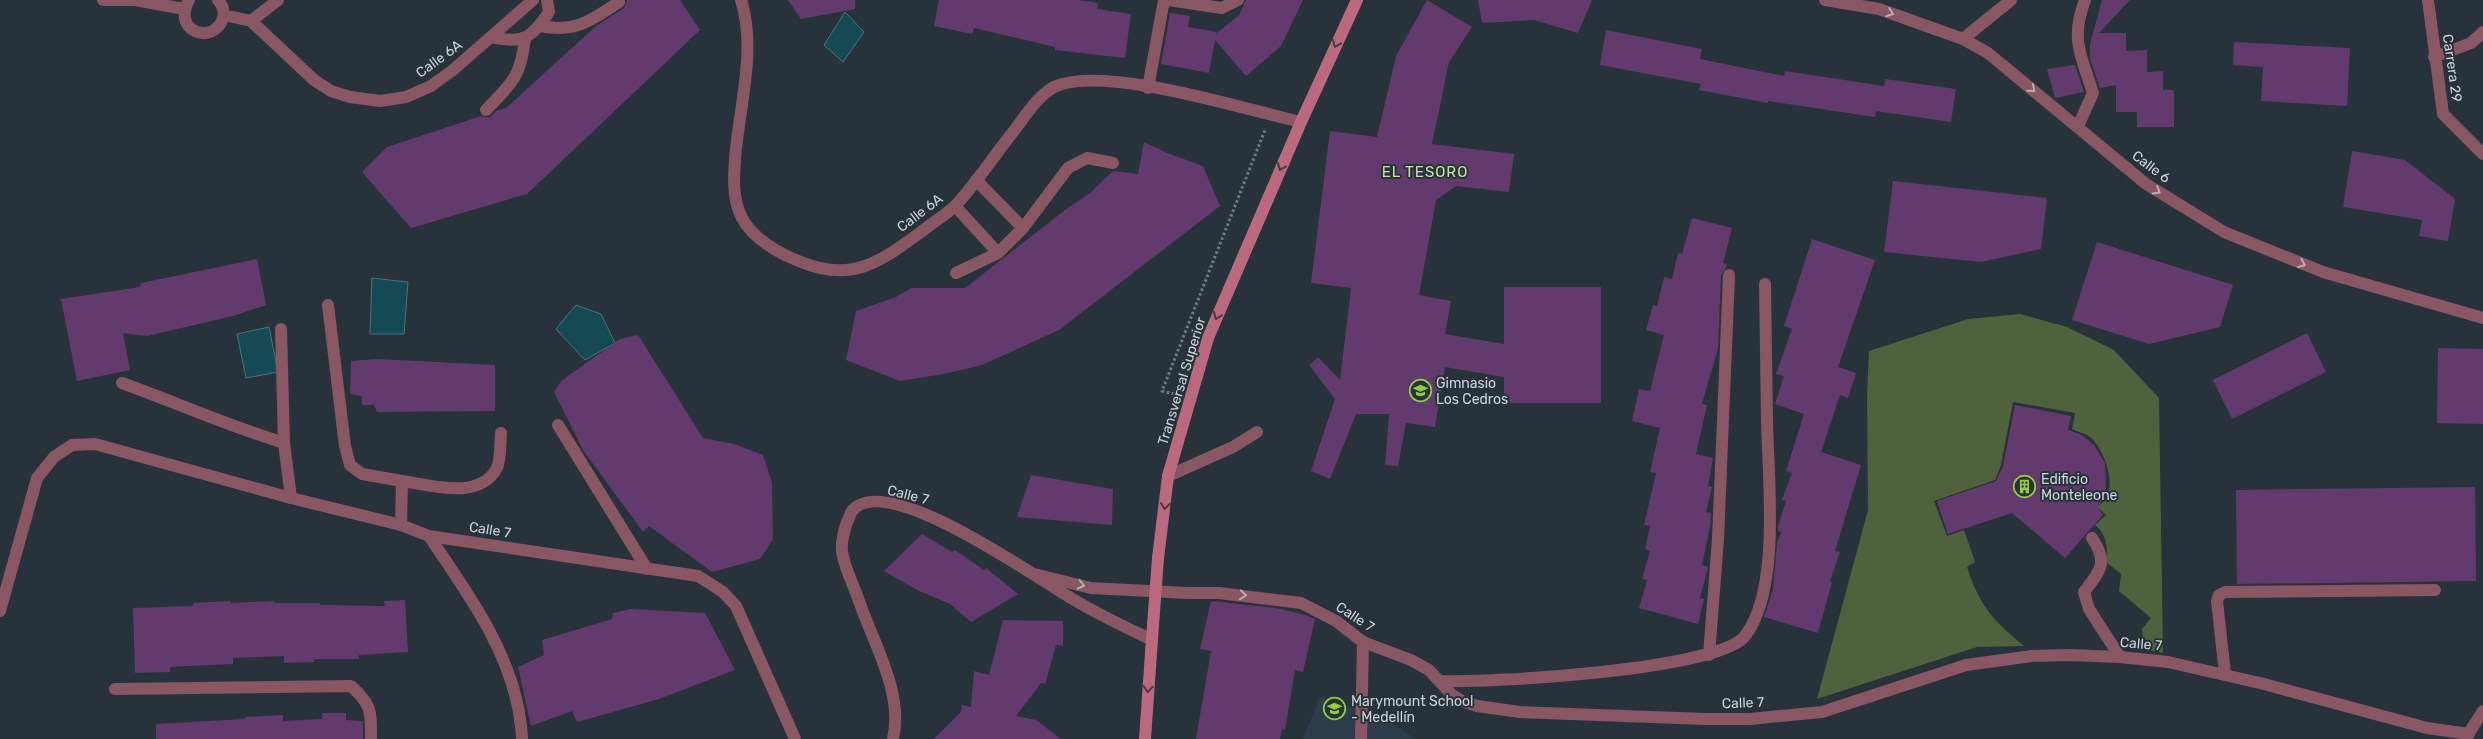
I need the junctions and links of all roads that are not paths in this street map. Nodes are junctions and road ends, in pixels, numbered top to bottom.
1 (103, 0) edge
2 (218, 0) edge
3 (278, 0) edge
4 (533, 0) edge
5 (547, 0) edge
6 (741, 0) edge
7 (1164, 0) edge
8 (1168, 0) edge
9 (1238, 0) edge
10 (1357, 0) edge
11 (1825, 0) edge
12 (2011, 0) edge
13 (2086, 0) edge
14 (2428, 0) edge
15 (619, 2) dead end
16 (186, 5) edge
17 (224, 16) junction
18 (251, 21) junction
19 (540, 26) junction
20 (2483, 32) edge
21 (491, 37) junction
22 (524, 38) junction
23 (1964, 39) junction
24 (2434, 57) junction
25 (1148, 88) junction
26 (486, 110) dead end
27 (1300, 122) junction
28 (2078, 126) junction
29 (2483, 154) edge
30 (1113, 163) dead end
31 (976, 180) junction
32 (955, 206) junction
33 (1023, 228) junction
34 (998, 253) junction
35 (956, 274) dead end
36 (1729, 275) dead end
37 (1765, 284) dead end
38 (328, 305) dead end
39 (2483, 318) edge
40 (281, 329) dead end
41 (122, 383) dead end
42 (558, 425) dead end
43 (1257, 432) dead end
44 (501, 433) dead end
45 (284, 443) junction
46 (1168, 476) junction
47 (402, 481) junction
48 (291, 498) junction
49 (401, 525) junction
50 (429, 536) junction
51 (2092, 538) dead end
52 (647, 570) junction
53 (1034, 574) junction
54 (2435, 590) dead end
55 (0, 611) edge
56 (1152, 640) junction
57 (1363, 642) junction
58 (1708, 655) junction
59 (2120, 657) junction
60 (2225, 674) junction
61 (1441, 680) junction
62 (115, 689) dead end
63 (2483, 711) edge
64 (2467, 736) edge
65 (371, 739) edge
66 (522, 739) edge
67 (795, 739) edge
68 (893, 739) edge
69 (1144, 739) edge
70 (1361, 739) edge

1 - 16 street
2 - 17 street
3 - 18 street
4 - 21 street, Calle 6A
5 - 19 street
6 - 32 street, Calle 6A
7 - 25 street
8 - 9 street
10 -> 27 main road, Transversal Superior
11 -> 23 street, Calle 6
12 - 23 street
13 - 28 street
14 - 24 street, Carrera 29
15 - 19 street
16 - 17 street
17 - 18 street
18 - 21 street, Calle 6A
19 - 22 street
20 - 24 street
21 - 22 street
22 - 26 street
23 -> 28 street, Calle 6
24 - 29 street, Carrera 29
25 - 27 street, Calle 6A
25 - 31 street, Calle 6A
27 -> 46 main road, Transversal Superior
28 -> 39 street, Calle 6
30 - 33 street
31 - 32 street, Calle 6A
31 - 33 street
32 - 34 street
33 - 34 street
34 - 35 street
36 - 58 street
37 - 58 street
38 - 47 street
40 - 45 street
41 - 45 street
42 - 52 street
43 - 46 street
44 - 47 street
45 - 48 street
46 -> 56 main road, Transversal Superior, bridge
47 - 49 street
48 - 49 street, Calle 7
48 - 55 street, Calle 7
49 - 50 street, Calle 7
50 - 52 street, Calle 7
50 - 66 street
51 - 59 street
52 - 67 street, Calle 7
53 - 56 street, Calle 7
53 -> 57 street, Calle 7
53 - 68 street, Calle 7
54 - 60 street
56 -> 69 main road, Transversal Superior
57 - 61 street, Calle 7
57 - 70 street
58 - 61 street
59 - 60 street, Calle 7
59 - 61 street, Calle 7
60 - 64 street, Calle 7
62 - 65 street
63 - 64 street

